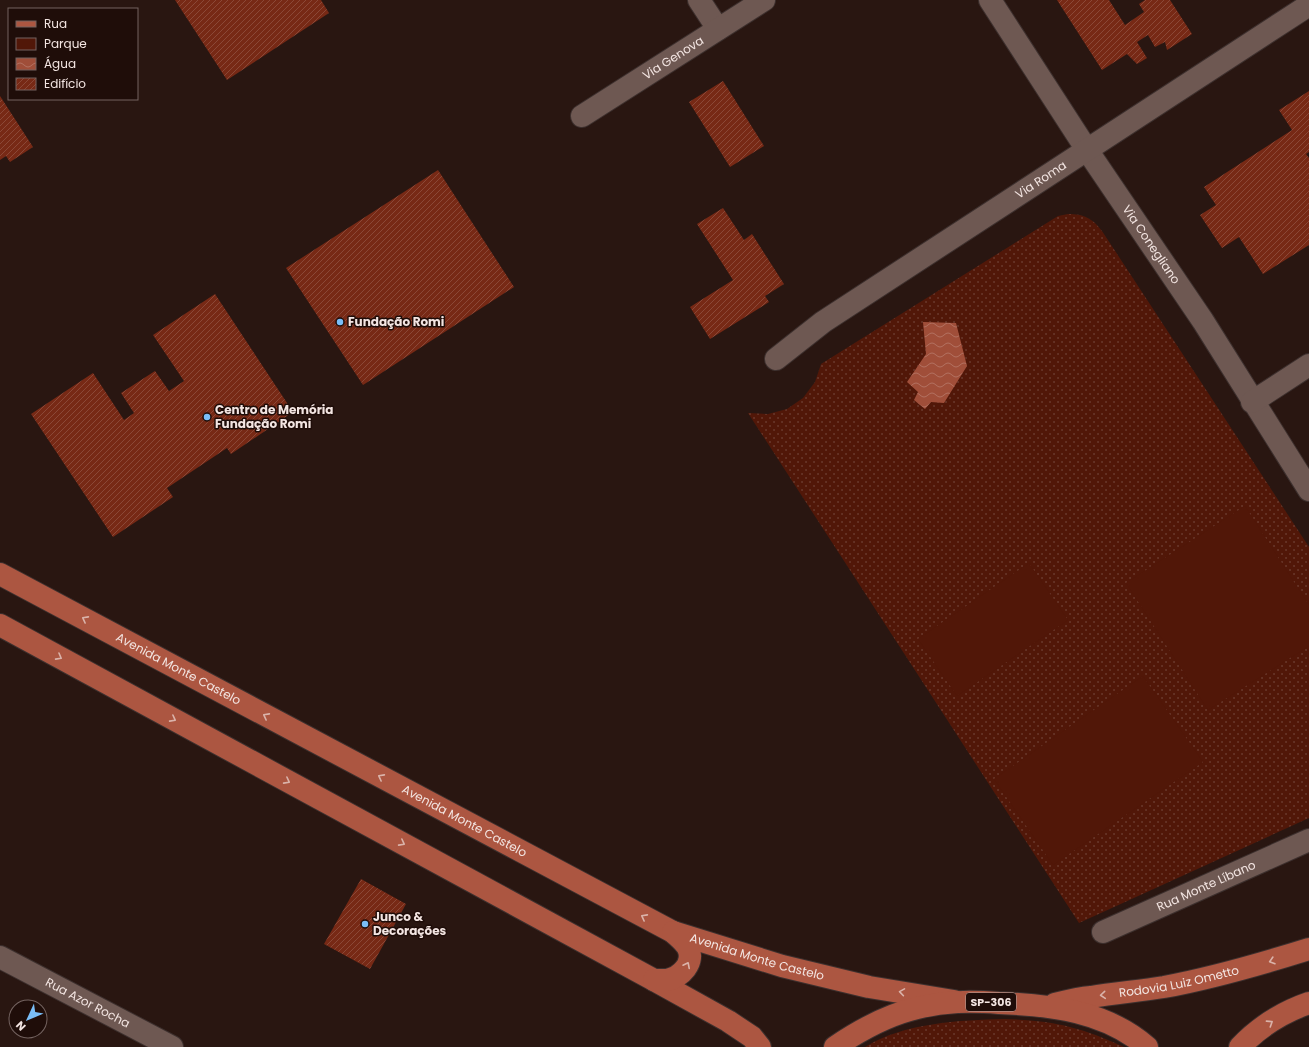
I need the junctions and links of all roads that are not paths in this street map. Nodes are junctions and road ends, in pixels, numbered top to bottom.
1 (699, 0) edge
2 (764, 0) edge
3 (990, 0) edge
4 (1309, 5) edge
5 (718, 29) junction
6 (582, 116) dead end
7 (1087, 150) junction
8 (776, 359) dead end
9 (1309, 365) edge
10 (1252, 402) junction
11 (1309, 490) edge
12 (1, 577) edge
13 (0, 625) edge
14 (0, 644) edge
15 (34, 644) junction
16 (1309, 840) edge
17 (673, 932) junction
18 (1103, 932) dead end
19 (1309, 949) edge
20 (1, 959) edge
21 (654, 980) junction
22 (954, 1001) junction
23 (1309, 1003) edge
24 (1046, 1006) junction
25 (172, 1047) edge
26 (760, 1047) edge
27 (835, 1047) edge
28 (1147, 1047) edge
29 (1240, 1047) edge

1 - 5 street
2 - 5 street, Via Genova
3 - 7 street, Via Conegliano
4 - 7 street, Via Roma
5 - 6 street, Via Genova
7 - 8 street, Via Roma
7 - 10 street, Via Conegliano
9 - 10 street
10 - 11 street, Via Conegliano
17 -> 12 main road, Avenida Monte Castelo
13 - 15 main road
14 - 15 main road
15 -> 21 main road
16 - 18 street, Rua Monte Líbano
21 -> 17 main road
22 -> 17 main road, Avenida Monte Castelo
19 -> 24 main road, Rodovia Luiz Ometto / SP-306
20 - 25 street, Rua Azor Rocha
21 - 26 main road
22 - 24 main road, SP-306
22 - 27 main road, SP-306
29 -> 23 main road
24 - 28 main road, SP-306

